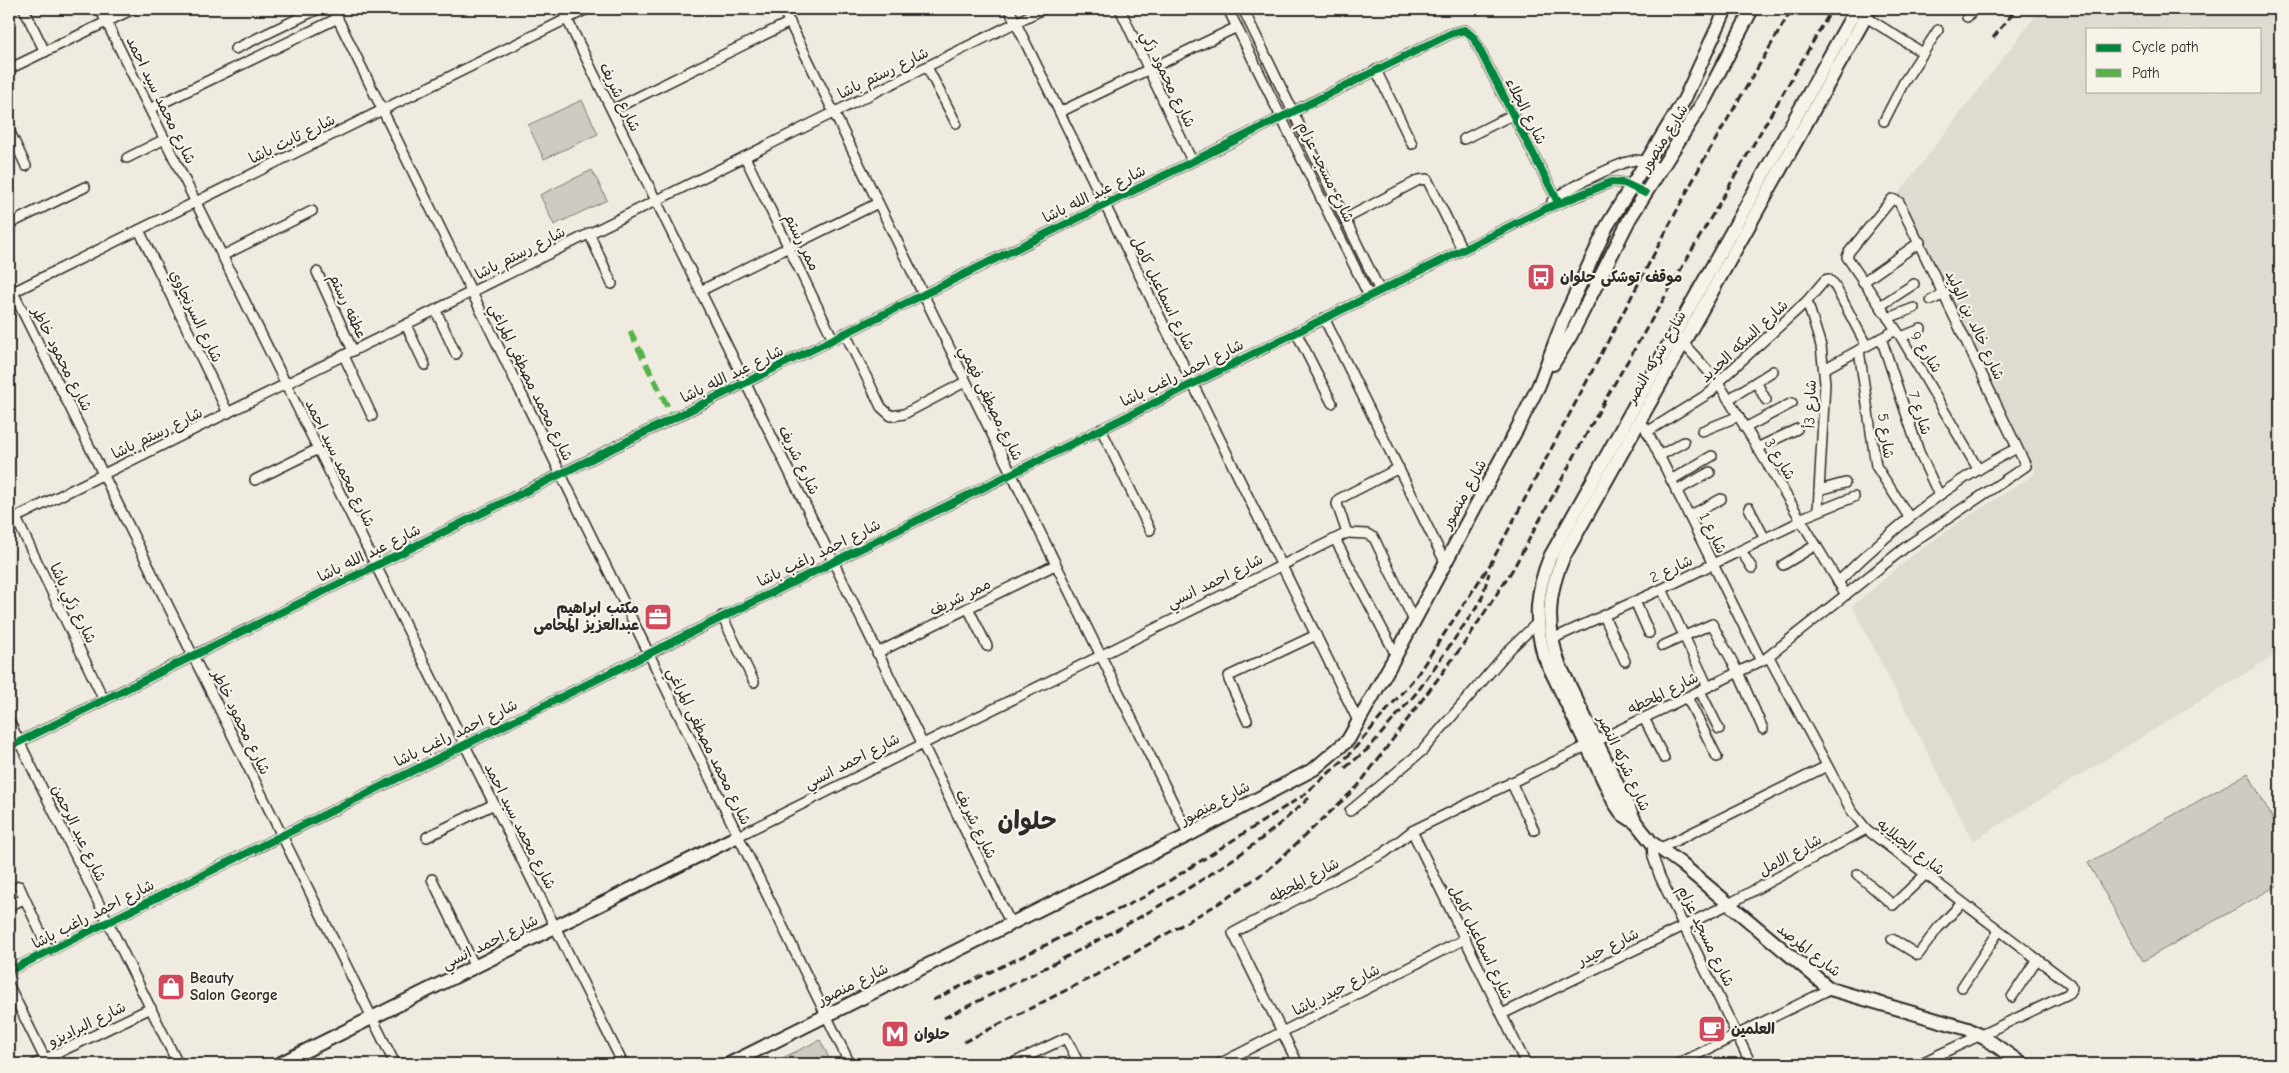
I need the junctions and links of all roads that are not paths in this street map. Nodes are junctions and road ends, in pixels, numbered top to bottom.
1 (24, 9) edge
2 (100, 9) edge
3 (134, 9) edge
4 (318, 9) edge
5 (333, 9) edge
6 (562, 9) edge
7 (587, 9) edge
8 (783, 9) edge
9 (1009, 9) edge
10 (1043, 9) edge
11 (1120, 9) edge
12 (1228, 9) edge
13 (1243, 9) edge
14 (1726, 9) edge
15 (1752, 9) edge
16 (1974, 9) edge
17 (1864, 11) edge
18 (1967, 17) dead end
19 (338, 18) junction
20 (567, 19) junction
21 (106, 22) junction
22 (790, 22) junction
23 (1016, 22) junction
24 (1237, 27) junction
25 (1938, 30) dead end
26 (1468, 31) joint
27 (235, 48) dead end
28 (45, 52) junction
29 (1923, 53) junction
30 (927, 66) junction
31 (9, 69) edge
32 (1149, 70) junction
33 (1376, 70) junction
34 (150, 109) junction
35 (382, 110) junction
36 (612, 110) junction
37 (1292, 111) junction
38 (1060, 112) junction
39 (834, 113) junction
40 (1512, 115) junction
41 (1281, 116) junction
42 (1884, 121) dead end
43 (956, 123) dead end
44 (9, 130) edge
45 (164, 139) junction
46 (1464, 140) dead end
47 (1412, 144) dead end
48 (745, 157) junction
49 (127, 158) dead end
50 (1192, 160) junction
51 (1646, 161) junction
52 (26, 166) dead end
53 (1662, 170) junction
54 (1631, 186) junction
55 (84, 187) dead end
56 (1645, 193) junction
57 (656, 200) junction
58 (1557, 201) junction
59 (195, 202) junction
60 (878, 203) junction
61 (1104, 204) junction
62 (312, 210) dead end
63 (1345, 219) junction
64 (9, 224) edge
65 (139, 230) junction
66 (589, 233) junction
67 (1920, 242) junction
68 (789, 246) junction
69 (1462, 249) junction
70 (1848, 252) joint
71 (222, 256) junction
72 (317, 272) dead end
73 (1828, 279) joint
74 (1864, 282) junction
75 (9, 284) edge
76 (612, 284) dead end
77 (1914, 284) dead end
78 (700, 291) junction
79 (1380, 291) junction
80 (472, 292) junction
81 (11, 294) edge
82 (923, 294) junction
83 (1945, 294) junction
84 (1369, 296) junction
85 (1931, 300) dead end
86 (1807, 301) junction
87 (1880, 306) junction
88 (1914, 308) dead end
89 (436, 310) junction
90 (1324, 318) junction
91 (1888, 318) junction
92 (406, 325) junction
93 (1921, 329) dead end
94 (1296, 332) junction
95 (845, 333) junction
96 (1899, 333) junction
97 (1881, 338) junction
98 (833, 339) junction
99 (1683, 343) junction
100 (1863, 348) junction
101 (353, 351) junction
102 (456, 354) dead end
103 (344, 356) junction
104 (425, 365) dead end
105 (1824, 369) junction
106 (1773, 371) dead end
107 (746, 382) junction
108 (965, 382) junction
109 (1718, 382) junction
110 (1756, 382) junction
111 (1192, 383) junction
112 (286, 385) junction
113 (1539, 385) junction
114 (1729, 399) junction
115 (1766, 400) dead end
116 (1332, 403) dead end
117 (1792, 403) dead end
118 (228, 413) junction
119 (372, 416) dead end
120 (1739, 416) junction
121 (1640, 418) junction
122 (1746, 428) junction
123 (1101, 429) junction
124 (1797, 429) dead end
125 (1702, 431) dead end
126 (1647, 432) junction
127 (1684, 442) dead end
128 (1757, 448) junction
129 (2017, 448) junction
130 (318, 449) junction
131 (1659, 456) junction
132 (1712, 456) dead end
133 (2026, 466) joint
134 (1399, 468) junction
135 (1978, 469) junction
136 (1710, 472) dead end
137 (104, 474) junction
138 (560, 474) junction
139 (1010, 474) junction
140 (255, 480) dead end
141 (1671, 480) junction
142 (1845, 483) dead end
143 (1819, 490) junction
144 (1676, 491) junction
145 (1939, 495) junction
146 (1854, 497) dead end
147 (1721, 499) dead end
148 (1749, 508) dead end
149 (1818, 510) junction
150 (1689, 516) junction
151 (1909, 517) junction
152 (12, 519) edge
153 (1800, 520) junction
154 (1150, 530) dead end
155 (1347, 533) junction
156 (1335, 539) junction
157 (1765, 539) junction
158 (1816, 545) junction
159 (1741, 551) junction
160 (833, 560) junction
161 (1446, 562) junction
162 (1713, 564) junction
163 (375, 565) junction
164 (1055, 565) junction
165 (1783, 565) dead end
166 (1282, 566) junction
167 (1752, 568) dead end
168 (1838, 582) junction
169 (1662, 589) junction
170 (1846, 595) junction
171 (1635, 601) junction
172 (968, 608) junction
173 (722, 616) junction
174 (1604, 616) junction
175 (1414, 621) junction
176 (1537, 623) junction
177 (1649, 633) dead end
178 (1316, 635) junction
179 (1684, 635) junction
180 (1552, 639) junction
181 (987, 646) dead end
182 (1662, 646) dead end
183 (648, 653) junction
184 (877, 653) junction
185 (1396, 655) junction
186 (193, 656) junction
187 (1101, 656) junction
188 (1765, 659) junction
189 (1625, 661) dead end
190 (1738, 672) junction
191 (754, 682) dead end
192 (1704, 689) junction
193 (1687, 697) junction
194 (104, 700) junction
195 (1644, 718) junction
196 (1248, 720) dead end
197 (9, 721) edge
198 (1359, 723) junction
199 (1719, 729) dead end
200 (1763, 729) dead end
201 (19, 742) junction
202 (464, 744) junction
203 (921, 744) junction
204 (1591, 744) junction
205 (9, 747) edge
206 (1717, 757) dead end
207 (1664, 758) dead end
208 (1827, 766) junction
209 (1511, 782) junction
210 (494, 804) junction
211 (1350, 811) dead end
212 (1636, 823) joint
213 (1866, 829) junction
214 (1534, 830) dead end
215 (1412, 831) junction
216 (281, 834) junction
217 (1189, 835) junction
218 (738, 836) junction
219 (427, 837) dead end
220 (1656, 846) junction
221 (1857, 874) dead end
222 (1925, 875) junction
223 (432, 880) dead end
224 (18, 886) dead end
225 (24, 899) junction
226 (1962, 903) junction
227 (1727, 905) junction
228 (9, 906) edge
229 (108, 922) junction
230 (1010, 924) junction
231 (1683, 926) junction
232 (555, 927) junction
233 (1999, 931) junction
234 (1465, 940) junction
235 (1892, 940) dead end
236 (49, 951) junction
237 (2037, 958) junction
238 (475, 967) junction
239 (9, 971) edge
240 (9, 986) edge
241 (1962, 987) dead end
242 (1830, 989) junction
243 (2012, 997) dead end
244 (151, 1008) junction
245 (1502, 1014) junction
246 (826, 1016) junction
247 (372, 1018) junction
248 (1283, 1033) junction
249 (1736, 1035) junction
250 (1979, 1035) junction
251 (45, 1059) junction
252 (35, 1064) edge
253 (178, 1064) edge
254 (279, 1064) edge
255 (395, 1064) edge
256 (623, 1064) edge
257 (729, 1064) edge
258 (850, 1064) edge
259 (1011, 1064) edge
260 (1079, 1064) edge
261 (1219, 1064) edge
262 (1298, 1064) edge
263 (1526, 1064) edge
264 (1678, 1064) edge
265 (1751, 1064) edge
266 (1919, 1064) edge
267 (2022, 1064) edge

1 - 28 street
2 - 21 street, شارع محمد سيد احمد
3 - 21 street
4 - 27 street
5 - 19 street, شارع محمد مصطفى المراغي
6 - 20 street, شارع شريف
7 - 20 street, شارع ثابت باشا
8 - 22 street, شارع مصطفى فهمي
9 - 23 street, شارع اسماعيل كامل
10 - 23 street, شارع رستم باشا
11 - 32 street, شارع محمود زكي
12 - 24 street, شارع مسجد عزام
13 - 37 street, شارع مسجد عزام
14 - 51 street, شارع منصور
15 - 53 street, شارع منصور
16 - 18 street
17 - 29 street
17 - 99 street, شارع شركه النصر
17 - 176 street, شارع شركه النصر
19 - 34 street
19 - 35 street, شارع محمد مصطفى المراغي
20 - 35 street, شارع ثابت باشا
20 - 36 street, شارع شريف
21 - 28 street
21 - 34 street, شارع محمد سيد احمد
22 - 36 street
22 - 39 street, شارع مصطفى فهمي
23 - 30 street, شارع رستم باشا
23 - 38 street, شارع اسماعيل كامل
24 - 32 street
24 - 41 street, شارع مسجد عزام
25 - 29 street
26 - 33 street, شارع عبد الله باشا
26 - 40 street, شارع الجلاء
28 - 31 street
29 - 42 street
30 - 39 street, شارع رستم باشا
30 - 43 street
32 - 38 street
32 - 50 street, شارع محمود زكي
33 - 37 street, شارع عبد الله باشا
33 - 47 street
34 - 45 street, شارع محمد سيد احمد
35 - 59 street, شارع ثابت باشا
35 - 80 street, شارع محمد مصطفى المراغي
36 - 57 street, شارع شريف
37 - 41 street, شارع عبد الله باشا
37 - 63 street, شارع مسجد عزام
38 - 61 street, شارع اسماعيل كامل
39 - 48 street, شارع رستم باشا
39 - 60 street, شارع مصطفى فهمي
40 - 46 street
40 - 58 street, شارع الجلاء
41 - 50 street, شارع عبد الله باشا
41 - 84 street, شارع مسجد عزام
44 - 52 street
45 - 49 street
45 - 59 street, شارع محمد سيد احمد
48 - 57 street, شارع رستم باشا
48 - 68 street, ممر رستم
50 - 61 street, شارع عبد الله باشا
51 - 53 street
51 - 54 street, شارع منصور
51 - 58 street, شارع احمد راغب باشا
53 - 56 street, شارع منصور
54 - 56 street, شارع احمد راغب باشا
54 - 58 street, شارع احمد راغب باشا
54 - 113 street, شارع منصور
55 - 64 street
56 - 113 street, شارع منصور
57 - 66 street, شارع رستم باشا
57 - 78 street, شارع شريف
58 - 69 street, شارع احمد راغب باشا
59 - 65 street, شارع ثابت باشا
59 - 71 street, شارع محمد سيد احمد
60 - 68 street
60 - 82 street, شارع مصطفى فهمي
61 - 82 street, شارع عبد الله باشا
61 - 111 street, شارع اسماعيل كامل
62 - 71 street
63 - 69 street
63 - 79 street, شارع مسجد عزام
65 - 81 street, شارع ثابت باشا
65 - 118 street, شارع السرنجاوي
66 - 76 street
66 - 80 street, شارع رستم باشا
67 - 70 street, شارع خالد بن الوليد
67 - 74 street
67 - 83 street, شارع خالد بن الوليد
68 - 78 street
68 - 98 street, ممر رستم
69 - 79 street, شارع احمد راغب باشا
70 - 74 street, شارع 9
71 - 112 street, شارع محمد سيد احمد
72 - 101 street, عطفه رستم
73 - 86 street, شارع السكه الحديد
73 - 100 street, شارع 5
74 - 87 street, شارع 9
75 - 81 street, شارع محمود خاطر
77 - 87 street
78 - 107 street, شارع شريف
79 - 84 street, شارع احمد راغب باشا
80 - 89 street, شارع رستم باشا
80 - 138 street, شارع محمد مصطفى المراغي
81 - 137 street, شارع محمود خاطر
82 - 95 street, شارع عبد الله باشا
82 - 108 street, شارع مصطفى فهمي
83 - 85 street
83 - 129 street, شارع خالد بن الوليد
84 - 90 street, شارع احمد راغب باشا
86 - 105 street, شارع 3أ
86 - 109 street, شارع السكه الحديد
87 - 91 street, شارع 9
88 - 91 street
89 - 92 street, شارع رستم باشا
89 - 102 street
90 - 94 street, شارع احمد راغب باشا
90 - 134 street
91 - 96 street, شارع 9
92 - 101 street, شارع رستم باشا
92 - 104 street
93 - 96 street
94 - 111 street, شارع احمد راغب باشا
94 - 116 street
95 - 98 street, شارع عبد الله باشا
95 - 108 street
96 - 97 street
96 - 135 street, شارع 9
97 - 100 street
97 - 145 street, شارع 7
98 - 107 street, شارع عبد الله باشا
99 - 109 street, شارع 3
99 - 121 street, شارع شركه النصر
100 - 105 street
100 - 151 street, شارع 5
101 - 103 street, شارع رستم باشا
103 - 112 street, شارع رستم باشا
103 - 119 street
105 - 143 street, شارع 3أ
106 - 110 street
107 - 138 street, شارع عبد الله باشا
107 - 160 street, شارع شريف
108 - 139 street, شارع مصطفى فهمي
109 - 114 street, شارع 3
109 - 126 street, شارع السكه الحديد
110 - 114 street
110 - 115 street
111 - 123 street, شارع احمد راغب باشا
111 - 166 street, شارع اسماعيل كامل
112 - 118 street, شارع رستم باشا
112 - 130 street, شارع محمد سيد احمد
113 - 161 street, شارع منصور
114 - 120 street, شارع 3
117 - 122 street
118 - 137 street, شارع رستم باشا
120 - 122 street, شارع 3
120 - 125 street
121 - 126 street, شارع 1
121 - 180 street, شارع شركه النصر
122 - 128 street, شارع 3
123 - 139 street, شارع احمد راغب باشا
123 - 154 street
124 - 128 street
126 - 131 street, شارع 1
127 - 131 street
128 - 153 street, شارع 3
129 - 133 street, شارع خالد بن الوليد
129 - 135 street
130 - 140 street
130 - 163 street, شارع محمد سيد احمد
131 - 141 street, شارع 1
132 - 141 street
133 - 170 street, شارع المحطه
134 - 155 street
134 - 161 street
135 - 145 street
136 - 144 street
137 - 152 street, شارع رستم باشا
137 - 186 street, شارع محمود خاطر
138 - 163 street, شارع عبد الله باشا
138 - 183 street, شارع محمد مصطفى المراغي
139 - 160 street, شارع احمد راغب باشا
139 - 164 street, شارع مصطفى فهمي
141 - 144 street, شارع 1
142 - 143 street
143 - 149 street, شارع 3أ
144 - 150 street, شارع 1
145 - 151 street
146 - 149 street, شارع 2
147 - 150 street
148 - 157 street
149 - 153 street, شارع 2
150 - 162 street, شارع 1
151 - 168 street
152 - 194 street, شارع زكي باشا
153 - 157 street, شارع 2
153 - 158 street, شارع 3
155 - 156 street, شارع احمد انسي
155 - 175 street
156 - 166 street, شارع احمد انسي
156 - 185 street
157 - 159 street, شارع 2
158 - 165 street
158 - 168 street, شارع 3
159 - 162 street, شارع 2
159 - 167 street
160 - 173 street, شارع احمد راغب باشا
160 - 184 street, شارع شريف
161 - 175 street, شارع منصور
162 - 169 street, شارع 2
162 - 188 street, شارع 1
163 - 186 street, شارع عبد الله باشا
163 - 202 street, شارع محمد سيد احمد
164 - 172 street, ممر شريف
164 - 187 street, شارع مصطفى فهمي
166 - 178 street, شارع اسماعيل كامل
166 - 187 street, شارع احمد انسي
168 - 170 street, شارع 3
169 - 171 street, شارع 2
169 - 179 street
170 - 188 street, شارع المحطه
171 - 174 street, شارع 2
171 - 177 street
172 - 181 street
172 - 184 street, ممر شريف
173 - 183 street, شارع احمد راغب باشا
173 - 191 street
174 - 180 street, شارع 2
174 - 189 street
175 - 185 street, شارع منصور
176 - 204 street, شارع شركه النصر
176 - 211 street
178 - 196 street
178 - 198 street, شارع اسماعيل كامل
179 - 182 street
179 - 190 street
179 - 192 street
180 - 204 street, شارع شركه النصر
183 - 202 street, شارع احمد راغب باشا
183 - 218 street, شارع محمد مصطفى المراغي
184 - 203 street, شارع شريف
185 - 198 street, شارع منصور
186 - 194 street, شارع عبد الله باشا
186 - 216 street, شارع محمود خاطر
187 - 203 street, شارع احمد انسي
187 - 217 street, شارع مصطفى فهمي
188 - 190 street, شارع المحطه
188 - 208 street, شارع الجبلايه
190 - 192 street, شارع المحطه
190 - 200 street
192 - 193 street, شارع المحطه
192 - 199 street
193 - 195 street, شارع المحطه
193 - 206 street
194 - 201 street, شارع عبد الله باشا
195 - 204 street, شارع المحطه
195 - 207 street
197 - 201 street, شارع عبد الرحمن
198 - 217 street, شارع منصور
201 - 205 street, شارع عبد الله باشا
201 - 229 street, شارع عبد الرحمن
202 - 210 street, شارع محمد سيد احمد
202 - 216 street, شارع احمد راغب باشا
203 - 218 street, شارع احمد انسي
203 - 230 street, شارع شريف
204 - 209 street, شارع المحطه
204 - 212 street, شارع شركه النصر
208 - 213 street, شارع الجبلايه
208 - 220 street
209 - 214 street
209 - 215 street, شارع المحطه
210 - 219 street
210 - 232 street, شارع محمد سيد احمد
212 - 220 street, شارع مسجد عزام
213 - 222 street, شارع الجبلايه
213 - 227 street, شارع الامل
215 - 234 street, شارع اسماعيل كامل
215 - 248 street, شارع المحطه
216 - 229 street, شارع احمد راغب باشا
216 - 247 street, شارع محمود خاطر
217 - 230 street, شارع منصور
218 - 232 street, شارع احمد انسي
218 - 246 street, شارع محمد مصطفى المراغي
220 - 227 street, شارع المرصد
220 - 231 street, شارع مسجد عزام
221 - 222 street
222 - 226 street, شارع الجبلايه
223 - 238 street
224 - 225 street
225 - 228 street
225 - 236 street
226 - 233 street, شارع الجبلايه
226 - 235 street
227 - 231 street, شارع حيدر
227 - 242 street, شارع المرصد
229 - 236 street, شارع احمد راغب باشا
229 - 244 street, شارع عبد الرحمن
230 - 246 street, شارع منصور
231 - 245 street, شارع حيدر
231 - 249 street, شارع مسجد عزام
232 - 238 street, شارع احمد انسي
232 - 256 street, شارع محمد سيد احمد
233 - 237 street, شارع الجبلايه
233 - 241 street
234 - 245 street, شارع اسماعيل كامل
234 - 248 street, شارع حيدر باشا
236 - 239 street, شارع احمد راغب باشا
237 - 243 street
237 - 250 street, شارع الجبلايه
238 - 247 street, شارع احمد انسي
240 - 251 street
242 - 249 street
242 - 250 street, شارع المرصد
244 - 251 street, شارع البراديزو
244 - 253 street, شارع عبد الرحمن
245 - 263 street, شارع اسماعيل كامل
246 - 257 street, شارع منصور
246 - 258 street, شارع محمد مصطفى المراغي
247 - 254 street, شارع احمد انسي
247 - 255 street, شارع محمود خاطر
248 - 261 street, شارع حيدر باشا
248 - 262 street
249 - 264 street
249 - 265 street, شارع مسجد عزام
250 - 266 street
250 - 267 street, شارع المرصد
251 - 252 street, شارع البراديزو
259 - 260 street

